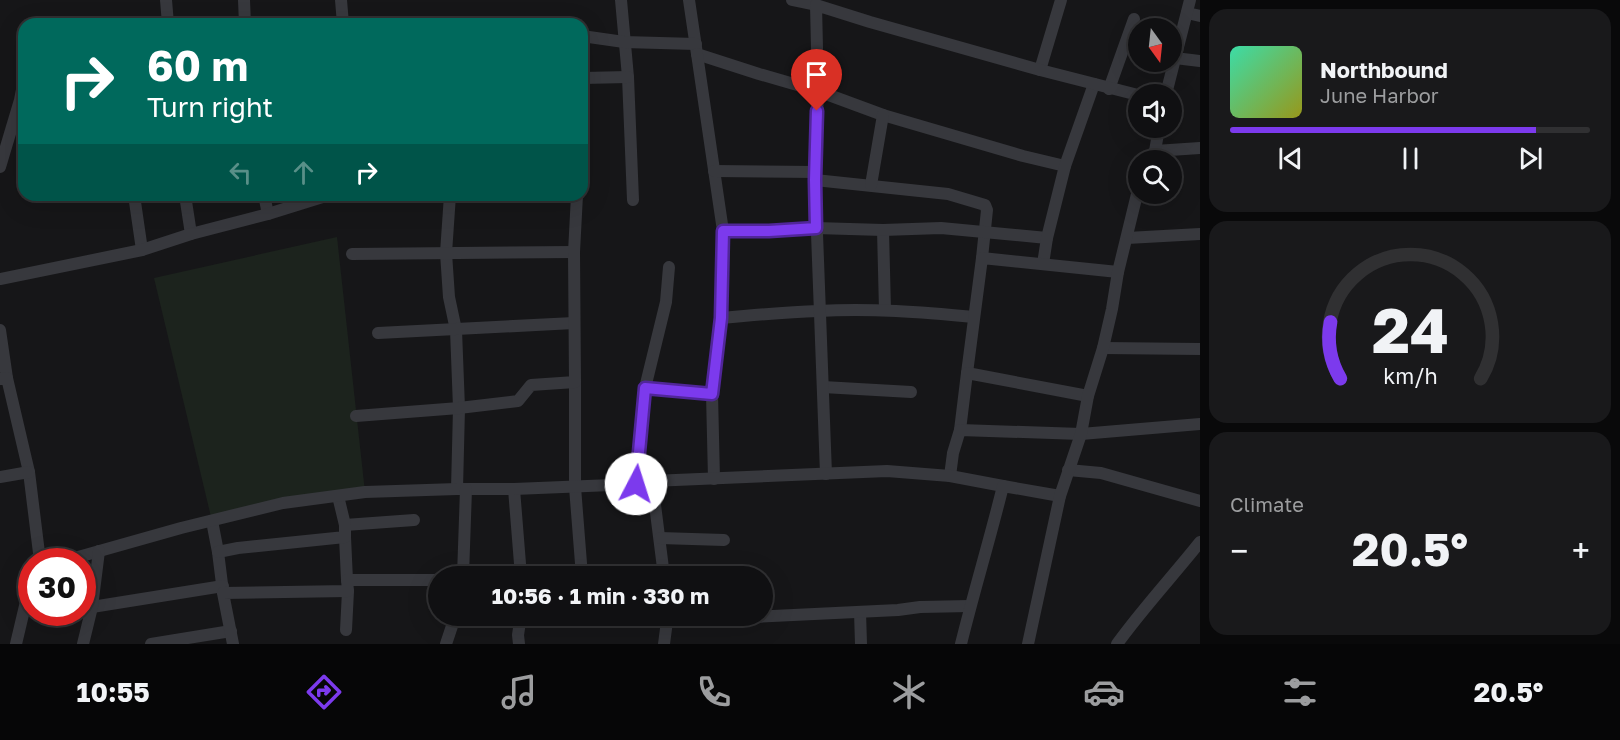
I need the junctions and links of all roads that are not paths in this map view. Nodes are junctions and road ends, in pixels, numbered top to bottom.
1 (166, 0) edge
2 (244, 0) edge
3 (341, 0) edge
4 (621, 0) edge
5 (689, 0) edge
6 (792, 0) edge
7 (1061, 0) edge
8 (1190, 0) edge
9 (816, 5) junction
10 (1187, 13) junction
11 (1200, 16) edge
12 (168, 18) edge
13 (245, 18) edge
14 (343, 18) edge
15 (1182, 32) edge
16 (1128, 36) edge
17 (588, 37) edge
18 (624, 42) junction
19 (697, 49) junction
20 (1182, 59) edge
21 (1200, 62) edge
22 (1040, 70) junction
23 (628, 77) junction
24 (588, 78) edge
25 (1094, 84) junction
26 (1109, 89) junction
27 (818, 91) junction
28 (1128, 93) edge
29 (18, 107) edge
30 (883, 116) junction
31 (1200, 148) edge
32 (1182, 151) edge
33 (1065, 166) junction
34 (0, 167) edge
35 (714, 171) junction
36 (815, 176) junction
37 (872, 185) junction
38 (633, 200) dead end
39 (135, 201) edge
40 (185, 201) edge
41 (265, 201) edge
42 (310, 201) edge
43 (450, 201) edge
44 (577, 201) edge
45 (1135, 204) edge
46 (268, 214) junction
47 (816, 228) junction
48 (883, 230) junction
49 (723, 231) junction
50 (984, 233) junction
51 (191, 234) junction
52 (1200, 234) edge
53 (1047, 238) junction
54 (1127, 238) junction
55 (142, 250) junction
56 (574, 252) junction
57 (446, 253) junction
58 (352, 254) dead end
59 (982, 258) junction
60 (1042, 264) junction
61 (669, 267) dead end
62 (1118, 272) junction
63 (0, 279) edge
64 (819, 310) junction
65 (885, 310) junction
66 (974, 317) junction
67 (721, 318) junction
68 (574, 323) junction
69 (0, 330) edge
70 (456, 330) junction
71 (378, 333) dead end
72 (1103, 348) junction
73 (1200, 349) edge
74 (967, 373) junction
75 (4, 378) edge
76 (575, 382) junction
77 (823, 387) junction
78 (645, 388) junction
79 (911, 392) dead end
80 (712, 394) junction
81 (1088, 396) junction
82 (459, 408) junction
83 (356, 416) dead end
84 (1200, 424) edge
85 (960, 430) junction
86 (1081, 434) junction
87 (1068, 470) junction
88 (28, 472) junction
89 (826, 474) junction
90 (950, 476) junction
91 (0, 477) edge
92 (714, 479) junction
93 (652, 481) junction
94 (636, 484) junction
95 (1003, 486) junction
96 (575, 487) junction
97 (462, 489) junction
98 (514, 489) junction
99 (338, 496) junction
100 (1060, 496) junction
101 (1200, 501) edge
102 (414, 520) dead end
103 (212, 521) junction
104 (345, 531) junction
105 (660, 538) junction
106 (724, 540) dead end
107 (1200, 542) edge
108 (38, 548) edge
109 (99, 551) junction
110 (96, 552) edge
111 (218, 552) junction
112 (463, 566) edge
113 (521, 566) edge
114 (581, 566) edge
115 (663, 566) edge
116 (96, 575) edge
117 (428, 581) edge
118 (348, 585) junction
119 (223, 590) junction
120 (96, 606) edge
121 (970, 606) junction
122 (860, 612) junction
123 (773, 615) edge
124 (21, 626) edge
125 (87, 626) edge
126 (452, 626) edge
127 (519, 626) edge
128 (666, 626) edge
129 (346, 630) dead end
130 (232, 638) edge
131 (16, 644) edge
132 (83, 644) edge
133 (151, 644) edge
134 (446, 644) edge
135 (519, 644) edge
136 (664, 644) edge
137 (861, 644) edge
138 (962, 644) edge
139 (1028, 644) edge
140 (1117, 644) edge

1 - 12 street
2 - 13 street
3 - 14 street
4 - 18 street
5 - 19 street
6 - 9 street
7 - 22 street
8 - 10 street
9 - 22 street
9 - 27 street
10 - 11 street
10 - 15 street
16 - 26 street
17 - 18 street
18 - 19 street
18 - 23 street
19 - 27 street
19 - 35 street
20 - 21 street
22 - 25 street
23 - 24 street
23 - 38 street
25 - 26 street
25 - 33 street
26 - 28 street
27 - 30 street
27 - 36 street
29 - 34 street
30 - 33 street
30 - 37 street
31 - 32 street
33 - 53 street
35 - 36 street
35 - 49 street
36 - 37 street
36 - 47 street
37 - 50 street
39 - 55 street
40 - 51 street
41 - 46 street
42 - 46 street
43 - 57 street
44 - 56 street
45 - 54 street
46 - 51 street
47 - 48 street
47 - 49 street
47 - 64 street
48 - 50 street
48 - 65 street
49 - 67 street
50 - 53 street
50 - 59 street
51 - 55 street
52 - 54 street
53 - 60 street
54 - 62 street
55 - 63 street
56 - 57 street
56 - 68 street
57 - 58 street
57 - 70 street
59 - 60 street
59 - 66 street
60 - 62 street
61 - 78 street
62 - 72 street
64 - 65 street
64 - 67 street
64 - 77 street
65 - 66 street
66 - 74 street
67 - 80 street
68 - 70 street
68 - 76 street
69 - 75 street
70 - 71 street
70 - 82 street
72 - 73 street
72 - 81 street
74 - 81 street
74 - 85 street
75 - 88 street
76 - 82 street
76 - 96 street
77 - 79 street
77 - 89 street
78 - 80 street
78 - 94 street
80 - 92 street
81 - 86 street
82 - 83 street
82 - 97 street
84 - 86 street
85 - 86 street
85 - 90 street
86 - 87 street
87 - 100 street
87 - 101 street
88 - 91 street
88 - 108 street
89 - 90 street
89 - 92 street
90 - 95 street
92 - 93 street
93 - 94 street
93 - 105 street
94 - 96 street
95 - 100 street
95 - 121 street
96 - 98 street
96 - 114 street
97 - 98 street
97 - 99 street
97 - 112 street
98 - 113 street
99 - 103 street
99 - 104 street
100 - 139 street
102 - 104 street
103 - 109 street
103 - 111 street
104 - 111 street
104 - 118 street
105 - 106 street
105 - 115 street
107 - 140 street
109 - 110 street
109 - 116 street
111 - 119 street
117 - 118 street
118 - 119 street
118 - 129 street
119 - 120 street
119 - 130 street
121 - 122 street
121 - 138 street
122 - 123 street
122 - 137 street
124 - 131 street
125 - 132 street
126 - 134 street
127 - 135 street
128 - 136 street
130 - 133 street

